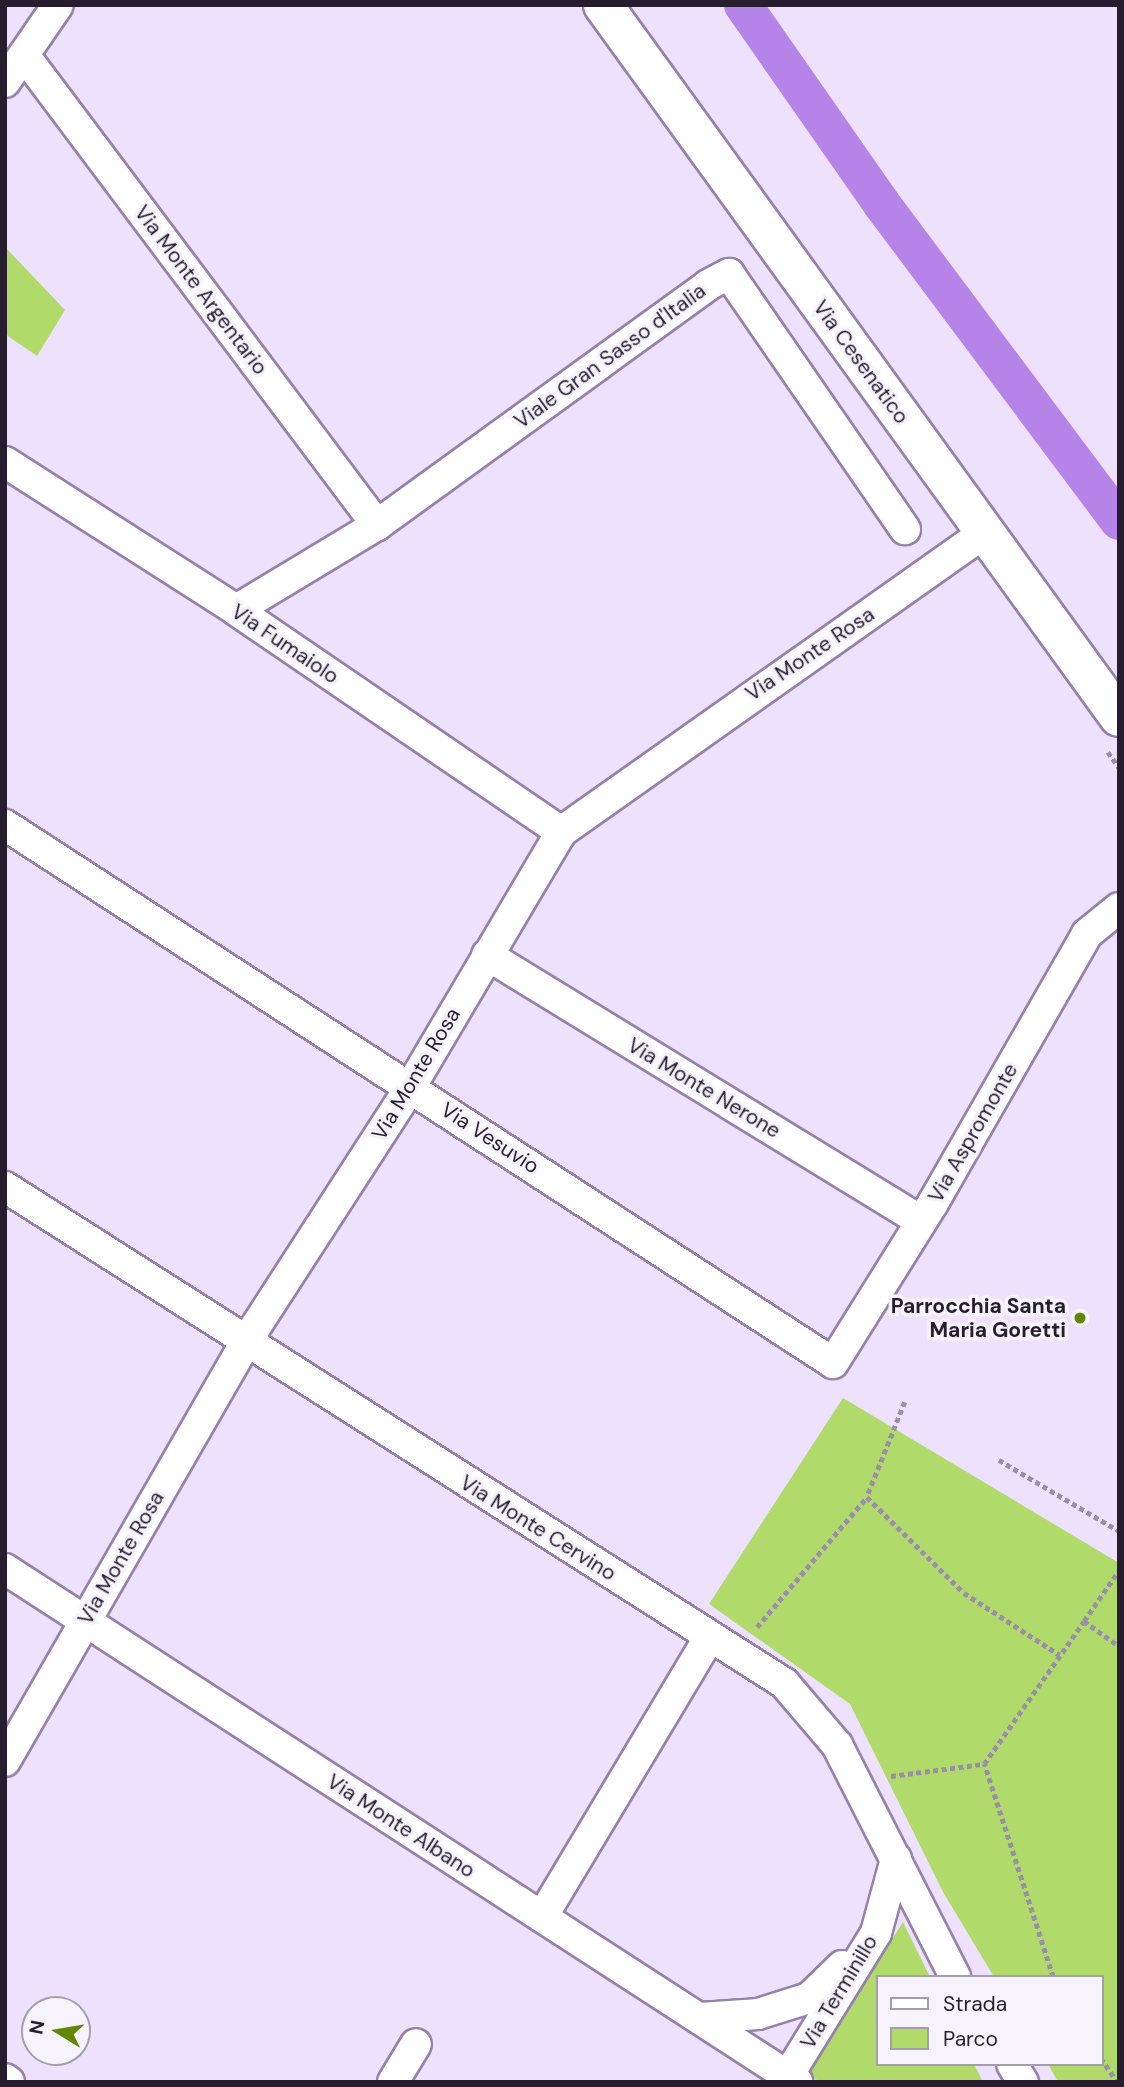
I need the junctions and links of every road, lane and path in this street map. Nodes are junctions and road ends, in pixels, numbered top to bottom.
1 (58, 5) edge
2 (603, 5) edge
3 (24, 55) junction
4 (5, 82) edge
5 (5, 462) edge
6 (377, 525) junction
7 (905, 529) dead end
8 (984, 533) junction
9 (236, 610) junction
10 (1119, 717) edge
11 (5, 825) edge
12 (561, 832) junction
13 (1119, 908) edge
14 (487, 955) junction
15 (411, 1086) junction
16 (5, 1187) edge
17 (921, 1221) junction
18 (244, 1343) junction
19 (833, 1363) joint
20 (905, 1402) dead end
21 (999, 1460) dead end
22 (867, 1497) junction
23 (1119, 1531) edge
24 (5, 1569) edge
25 (1119, 1570) edge
26 (1084, 1621) junction
27 (84, 1622) junction
28 (710, 1636) junction
29 (1119, 1646) edge
30 (738, 1654) junction
31 (1060, 1655) junction
32 (5, 1761) edge
33 (984, 1764) junction
34 (856, 1782) junction
35 (896, 1859) junction
36 (542, 1917) junction
37 (876, 1933) junction
38 (955, 1975) edge
39 (1052, 1975) edge
40 (700, 2018) junction
41 (416, 2045) dead end
42 (1103, 2062) edge
43 (1013, 2066) edge
44 (790, 2080) edge
45 (393, 2082) edge
46 (1023, 2082) edge
47 (1117, 2082) edge

1 - 3 street
2 - 8 main road, Via Cesenatico
3 - 4 street
3 - 6 street, Via Monte Argentario
5 - 9 street, Via Fumaiolo
6 - 7 street, Viale Gran Sasso d'Italia
6 - 9 street, Viale Gran Sasso d'Italia
8 - 10 main road, Via Cesenatico
8 - 12 street, Via Monte Rosa
9 - 12 street, Via Fumaiolo
11 - 15 street, Via Vesuvio
12 - 14 street, Via Monte Rosa
13 - 17 street, Via Aspromonte
14 - 15 street, Via Monte Rosa
14 - 17 street, Via Monte Nerone
15 - 18 street, Via Monte Rosa
15 - 19 street, Via Vesuvio
16 - 18 street, Via Monte Cervino
17 - 19 street, Via Aspromonte
18 - 27 street, Via Monte Rosa
18 - 28 street, Via Monte Cervino
20 - 22 path
21 - 23 path
22 - 30 path
22 - 31 path
24 - 27 street, Via Monte Albano
25 - 26 path
26 - 29 path
26 - 31 path
27 - 32 street, Via Monte Rosa
27 - 36 street, Via Monte Albano
28 - 30 street, Via Monte Cervino
28 - 36 street
30 - 34 street, Via Monte Cervino
31 - 33 path
33 - 34 path
33 - 39 path
34 - 35 street, Via Monte Cervino
35 - 37 street, Via Terminillo
35 - 38 street, Via Monte Cervino
36 - 40 street, Via Monte Albano
37 - 40 street
37 - 44 street, Via Terminillo
40 - 44 street, Via Monte Albano
41 - 45 street
42 - 47 path
43 - 46 street

